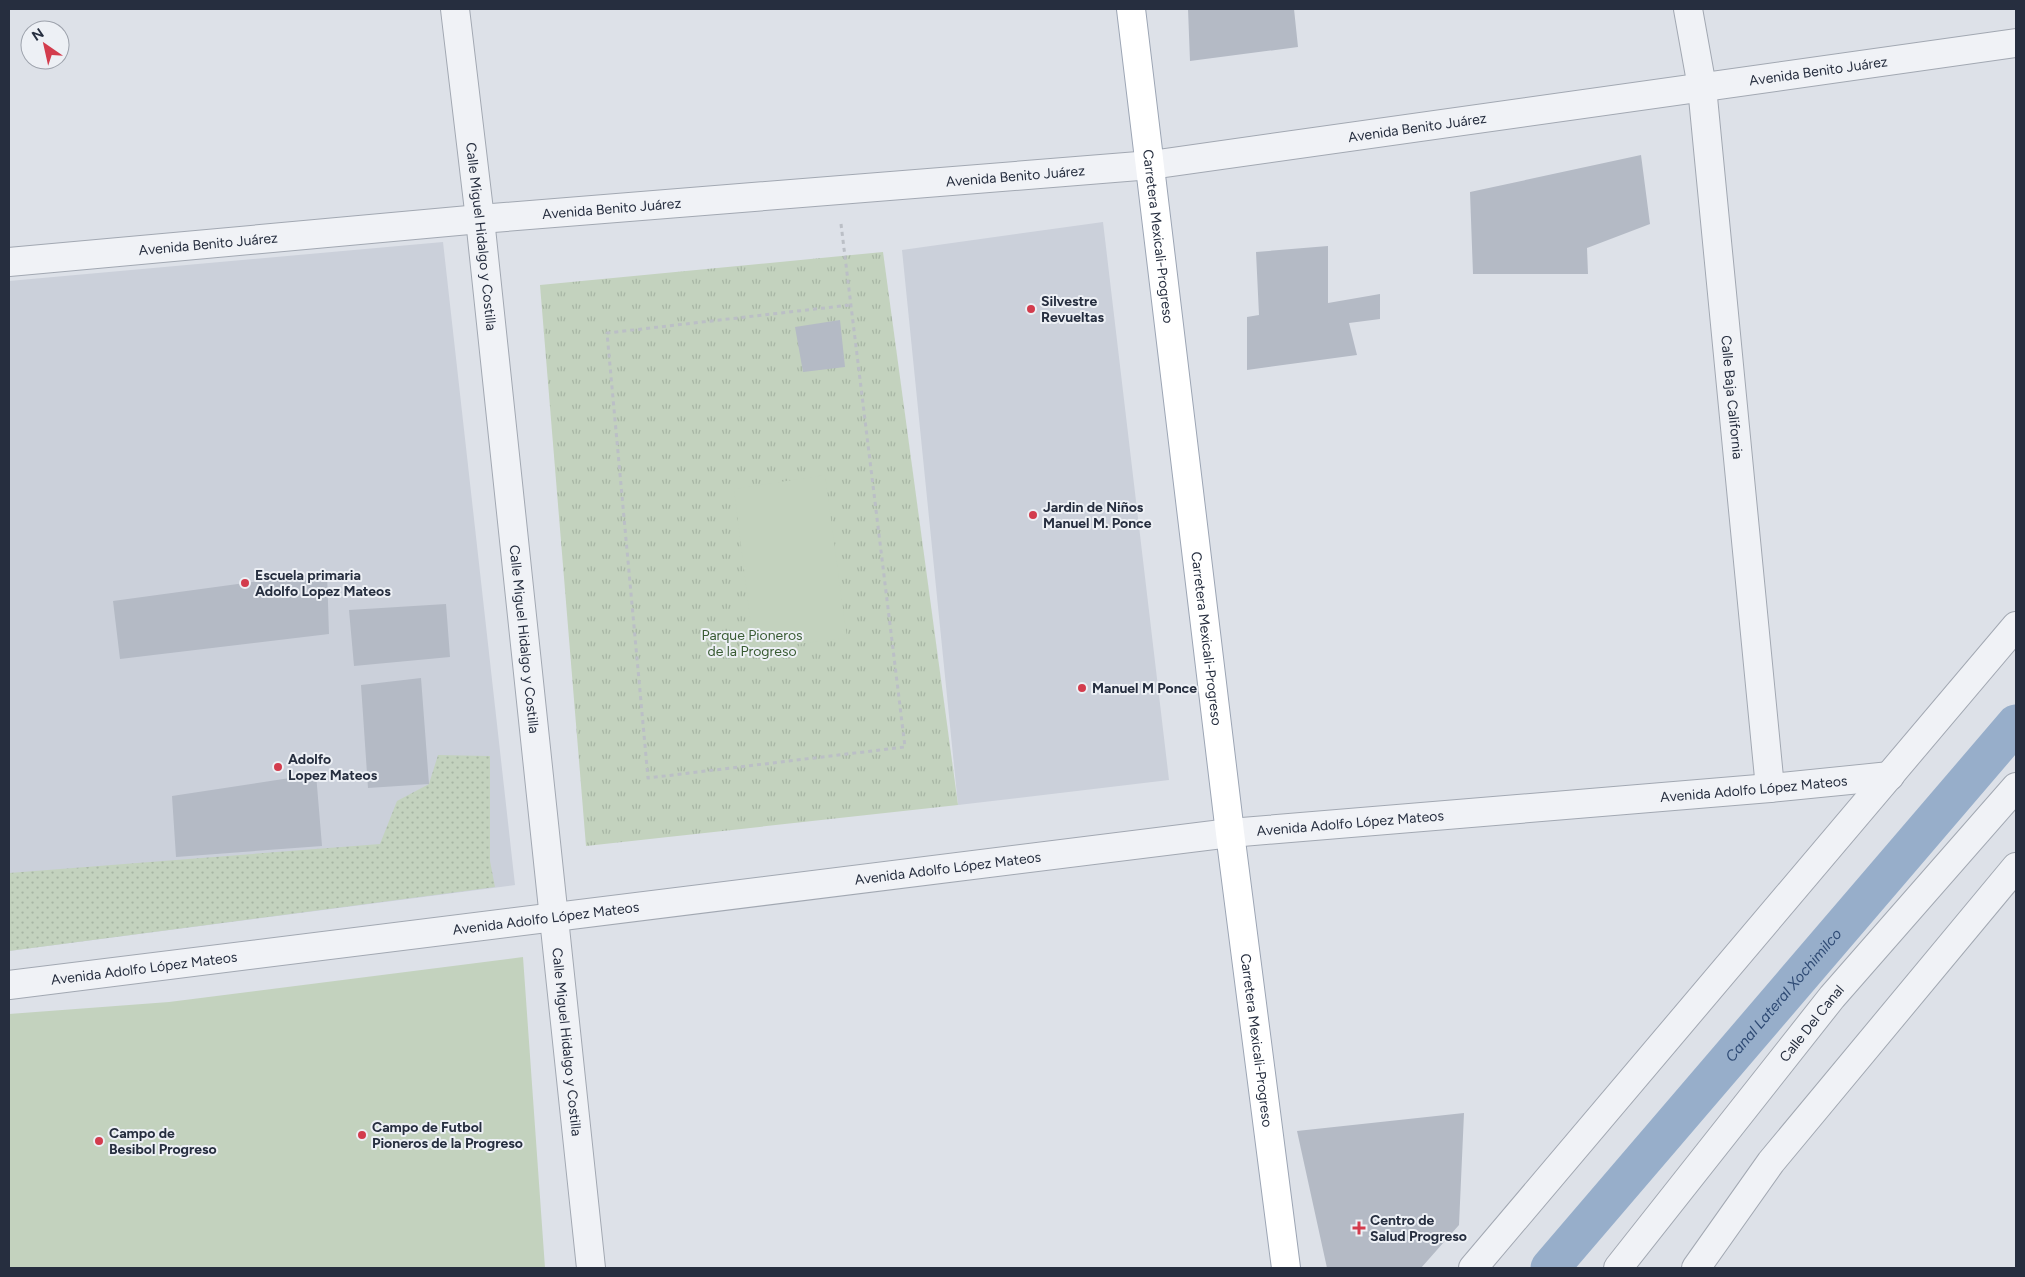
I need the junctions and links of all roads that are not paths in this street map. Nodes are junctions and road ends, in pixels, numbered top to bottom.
1 (455, 9) edge
2 (1131, 9) edge
3 (1688, 9) edge
4 (2016, 43) edge
5 (1702, 87) junction
6 (1151, 165) junction
7 (480, 219) junction
8 (9, 262) edge
9 (2016, 626) edge
10 (1890, 776) junction
11 (1770, 788) junction
12 (2016, 788) edge
13 (1230, 833) junction
14 (2016, 867) edge
15 (552, 918) junction
16 (9, 984) edge
17 (590, 1268) edge
18 (1286, 1268) edge
19 (1473, 1268) edge
20 (1618, 1268) edge
21 (1696, 1268) edge

1 - 7 street, Calle Miguel Hidalgo y Costilla
2 - 6 main road, Carretera Mexicali-Progreso
3 - 5 street, Calle Baja California
4 - 5 street, Avenida Benito Juárez
5 - 6 street, Avenida Benito Juárez
5 - 11 street, Calle Baja California
6 - 7 street, Avenida Benito Juárez
6 - 13 main road, Carretera Mexicali-Progreso
7 - 8 street, Avenida Benito Juárez
7 - 15 street, Calle Miguel Hidalgo y Costilla
9 - 10 street
10 - 11 street, Avenida Adolfo López Mateos
10 - 19 street
11 - 13 street, Avenida Adolfo López Mateos
12 - 20 street, Calle Del Canal
13 - 15 street, Avenida Adolfo López Mateos
13 - 18 main road, Carretera Mexicali-Progreso
14 - 21 street
15 - 16 street, Avenida Adolfo López Mateos
15 - 17 street, Calle Miguel Hidalgo y Costilla

